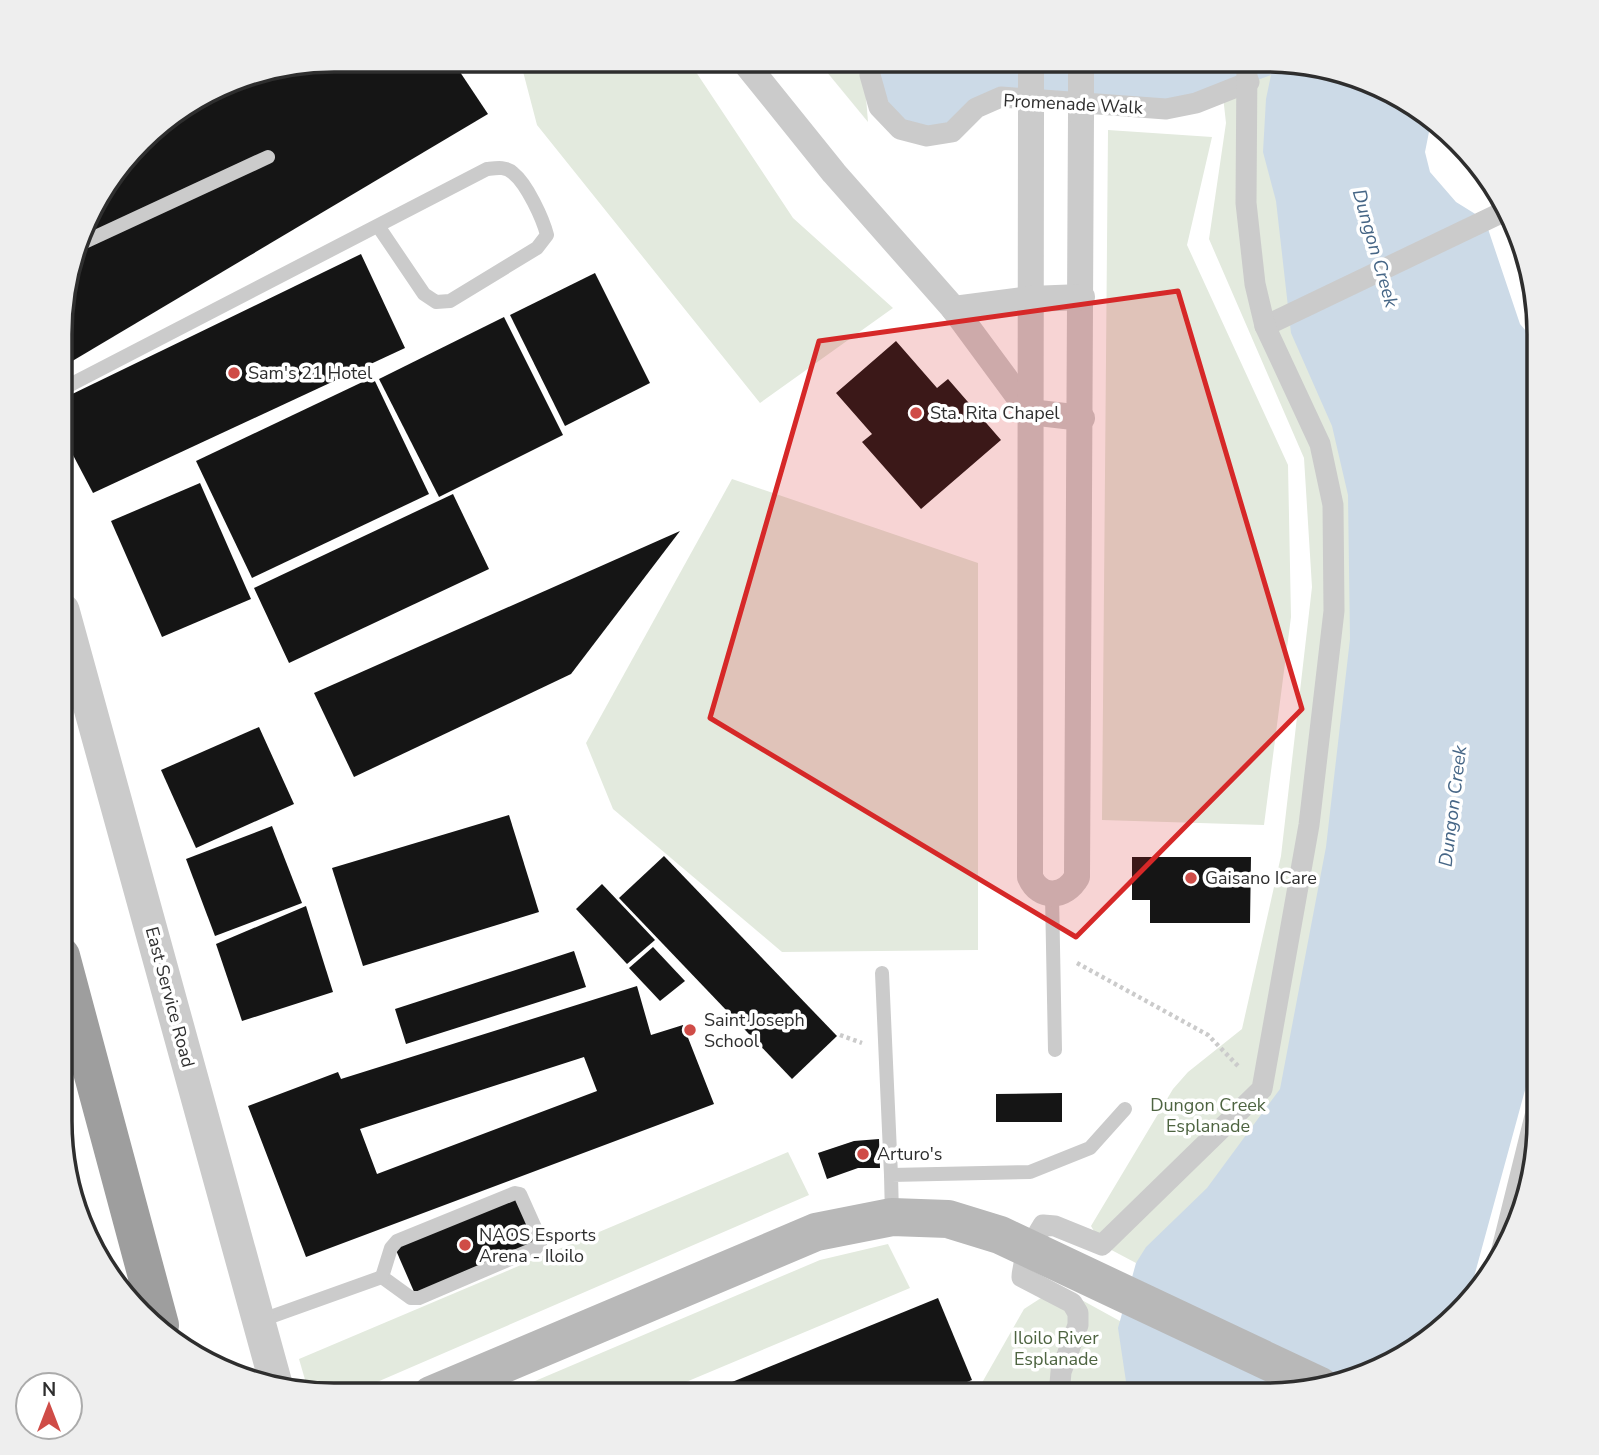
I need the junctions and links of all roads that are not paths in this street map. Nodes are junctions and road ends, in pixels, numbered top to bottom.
1 (753, 72) edge
2 (870, 72) edge
3 (1031, 72) edge
4 (1081, 72) edge
5 (1237, 72) edge
6 (1244, 72) edge
7 (1241, 85) junction
8 (268, 157) dead end
9 (1498, 214) edge
10 (378, 226) junction
11 (90, 239) edge
12 (1082, 297) junction
13 (1030, 299) junction
14 (954, 309) junction
15 (1265, 326) junction
16 (72, 384) edge
17 (1030, 412) junction
18 (1082, 418) junction
19 (72, 642) edge
20 (1052, 895) junction
21 (883, 974) dead end
22 (72, 997) edge
23 (1055, 1050) dead end
24 (1125, 1110) dead end
25 (1524, 1160) edge
26 (891, 1175) junction
27 (1513, 1206) edge
28 (892, 1217) junction
29 (1041, 1252) junction
30 (382, 1277) junction
31 (157, 1314) edge
32 (260, 1321) junction
33 (274, 1376) edge
34 (1307, 1380) edge
35 (459, 1383) edge
36 (1060, 1383) edge

1 - 14 street
2 - 7 street, Promenade Walk
3 - 13 street, bridge
4 - 12 street, bridge
5 - 7 street
6 - 7 street
7 - 15 street
8 - 11 lane
9 - 15 street
10 - 10 lane
10 - 16 lane
12 - 13 street
12 - 18 street
13 - 14 street
13 - 17 street
14 - 17 street
15 - 29 street
17 - 18 street
17 - 20 street
18 - 20 street
19 - 32 street, East Service Road
20 - 23 lane
21 - 26 lane
22 - 31 highway
24 - 26 lane
25 - 27 street
26 - 28 lane
28 - 29 main road
28 - 35 main road
29 - 34 main road
29 - 36 street
30 - 30 lane
30 - 32 lane
32 - 33 street, East Service Road

